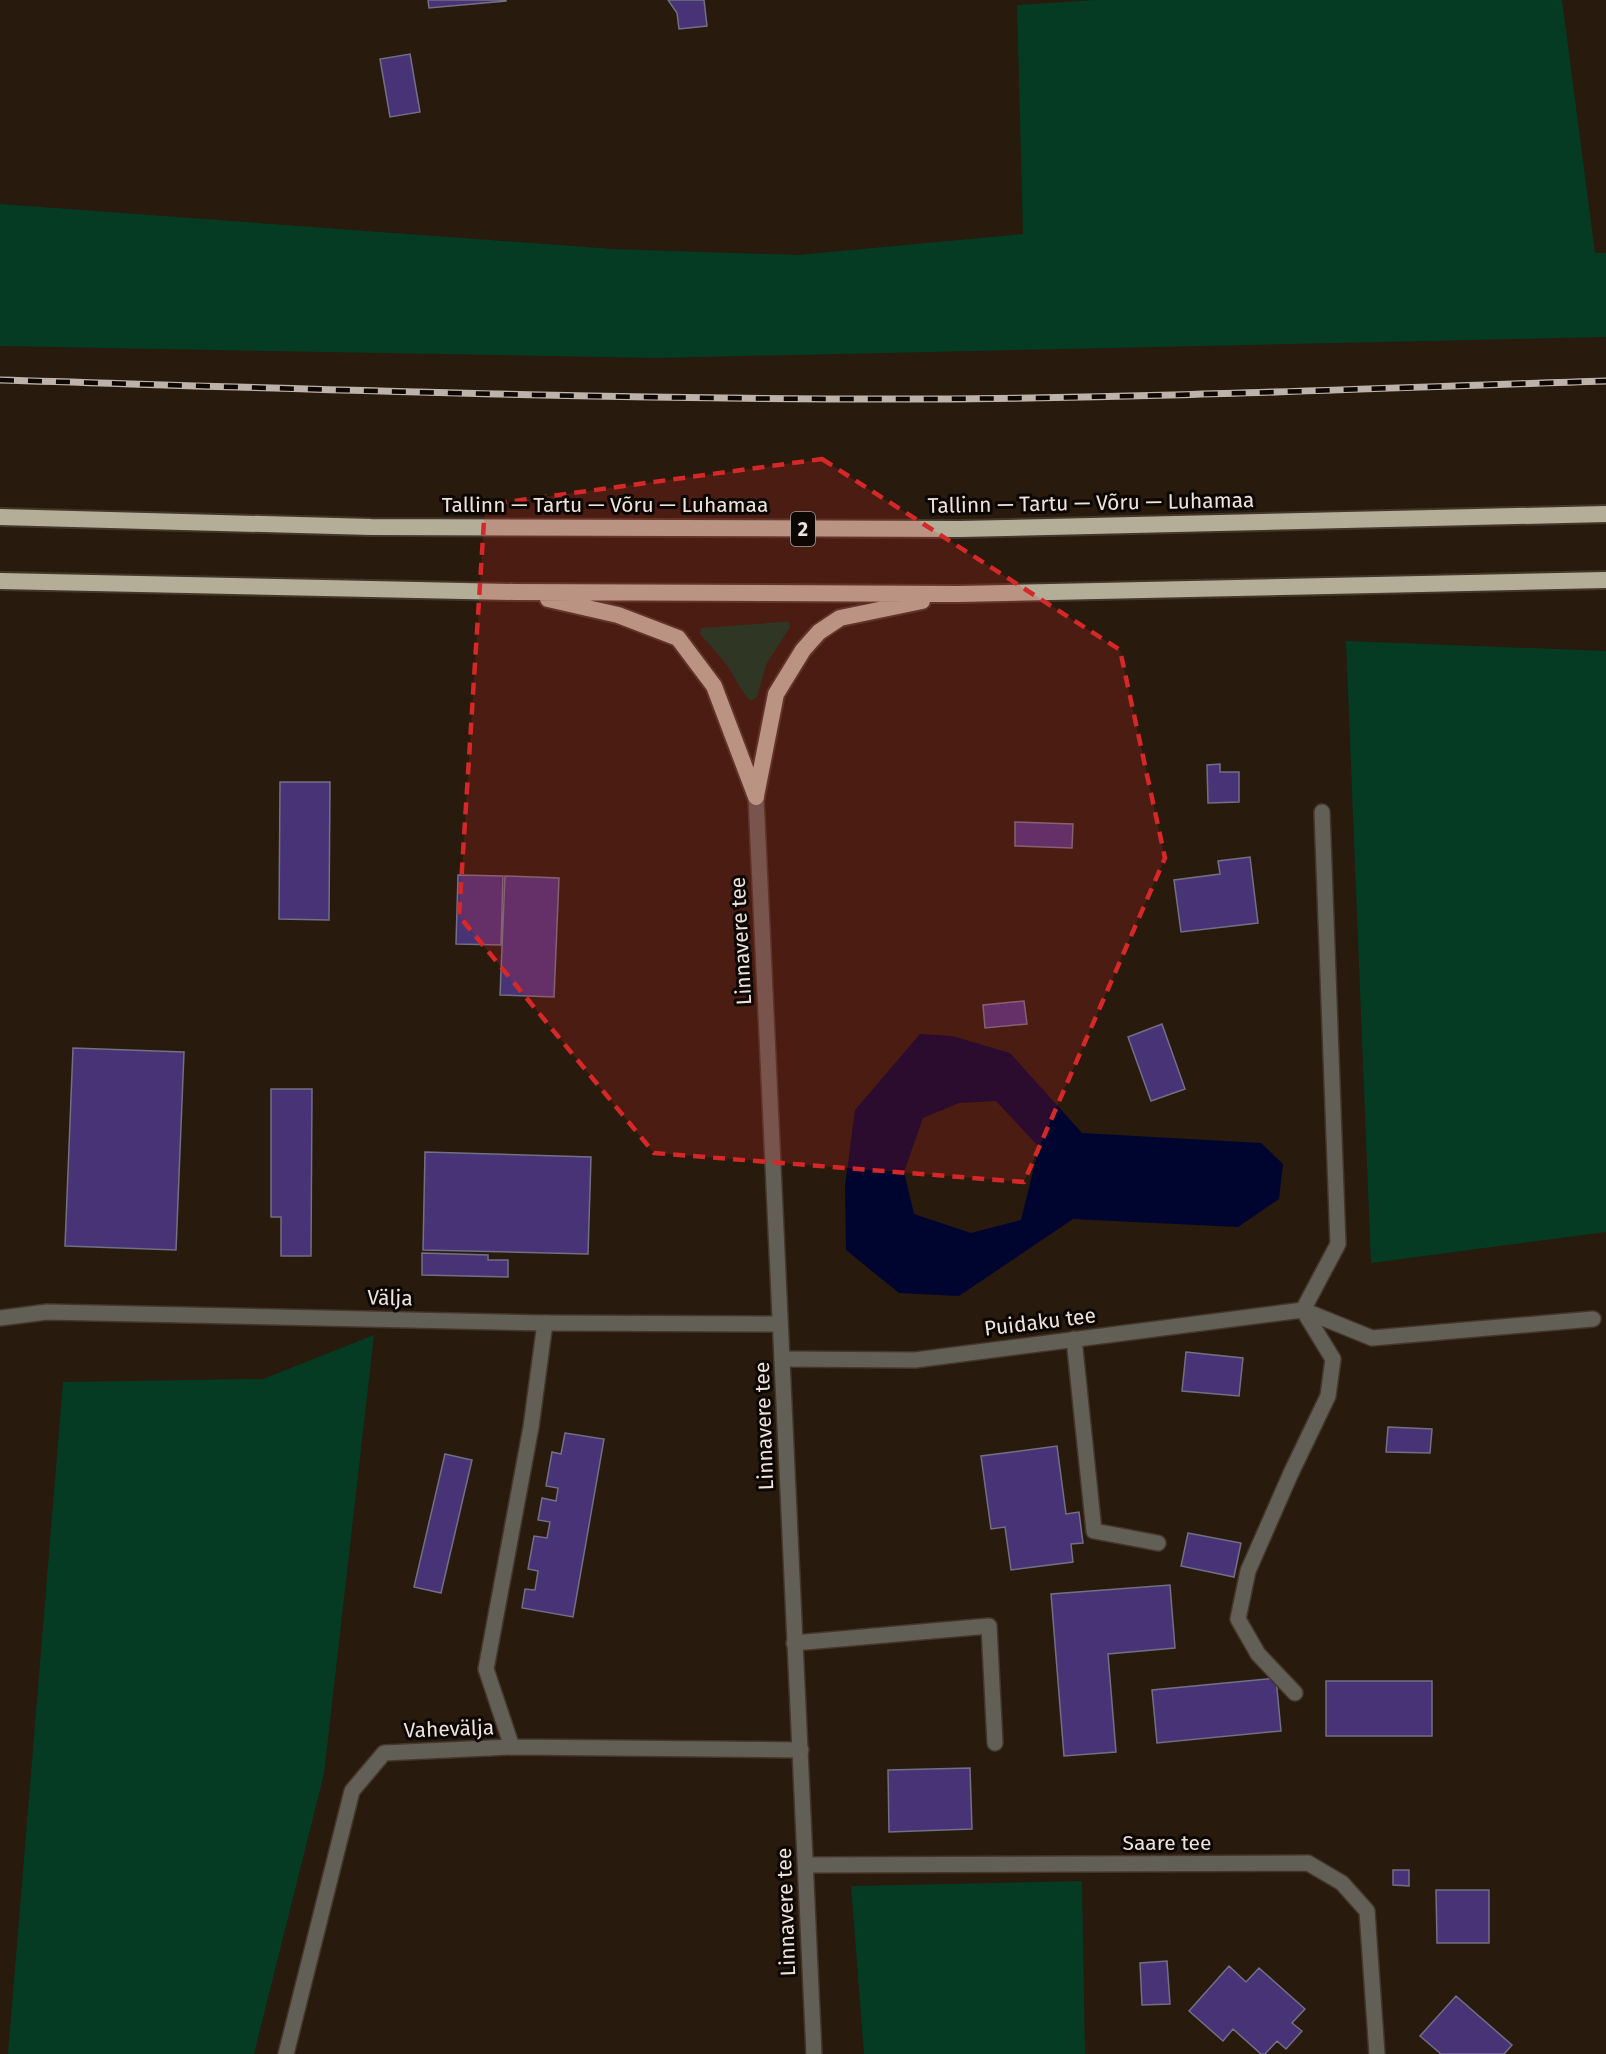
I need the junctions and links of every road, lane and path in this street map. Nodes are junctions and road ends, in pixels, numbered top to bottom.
1 (1606, 514) edge
2 (0, 517) edge
3 (1606, 580) edge
4 (0, 581) edge
5 (515, 592) junction
6 (958, 594) junction
7 (756, 797) junction
8 (1322, 812) dead end
9 (1303, 1310) junction
10 (0, 1318) edge
11 (1593, 1319) dead end
12 (545, 1323) junction
13 (780, 1323) junction
14 (1074, 1339) junction
15 (782, 1359) junction
16 (1158, 1543) dead end
17 (794, 1644) junction
18 (1295, 1693) dead end
19 (995, 1743) dead end
20 (512, 1747) junction
21 (801, 1750) junction
22 (806, 1865) junction
23 (286, 2054) edge
24 (814, 2054) edge
25 (1377, 2054) edge

1 - 2 highway, Tallinn — Tartu — Võru — Luhamaa / 2
3 - 6 highway
4 - 5 highway
5 - 6 highway
5 - 7 highway
6 - 7 highway
7 - 13 street, Linnavere tee
8 - 9 street
9 - 11 street
9 - 14 street, Puidaku tee
9 - 18 street
10 - 12 street, Välja
12 - 13 street, Välja
12 - 20 street
13 - 15 street, Linnavere tee
14 - 15 street, Puidaku tee
14 - 16 street
15 - 17 street, Linnavere tee
17 - 19 street
17 - 21 street, Linnavere tee
20 - 21 street, Vahevälja
20 - 23 street, Vahevälja
21 - 22 street, Linnavere tee
22 - 24 street, Linnavere tee
22 - 25 street, Saare tee

